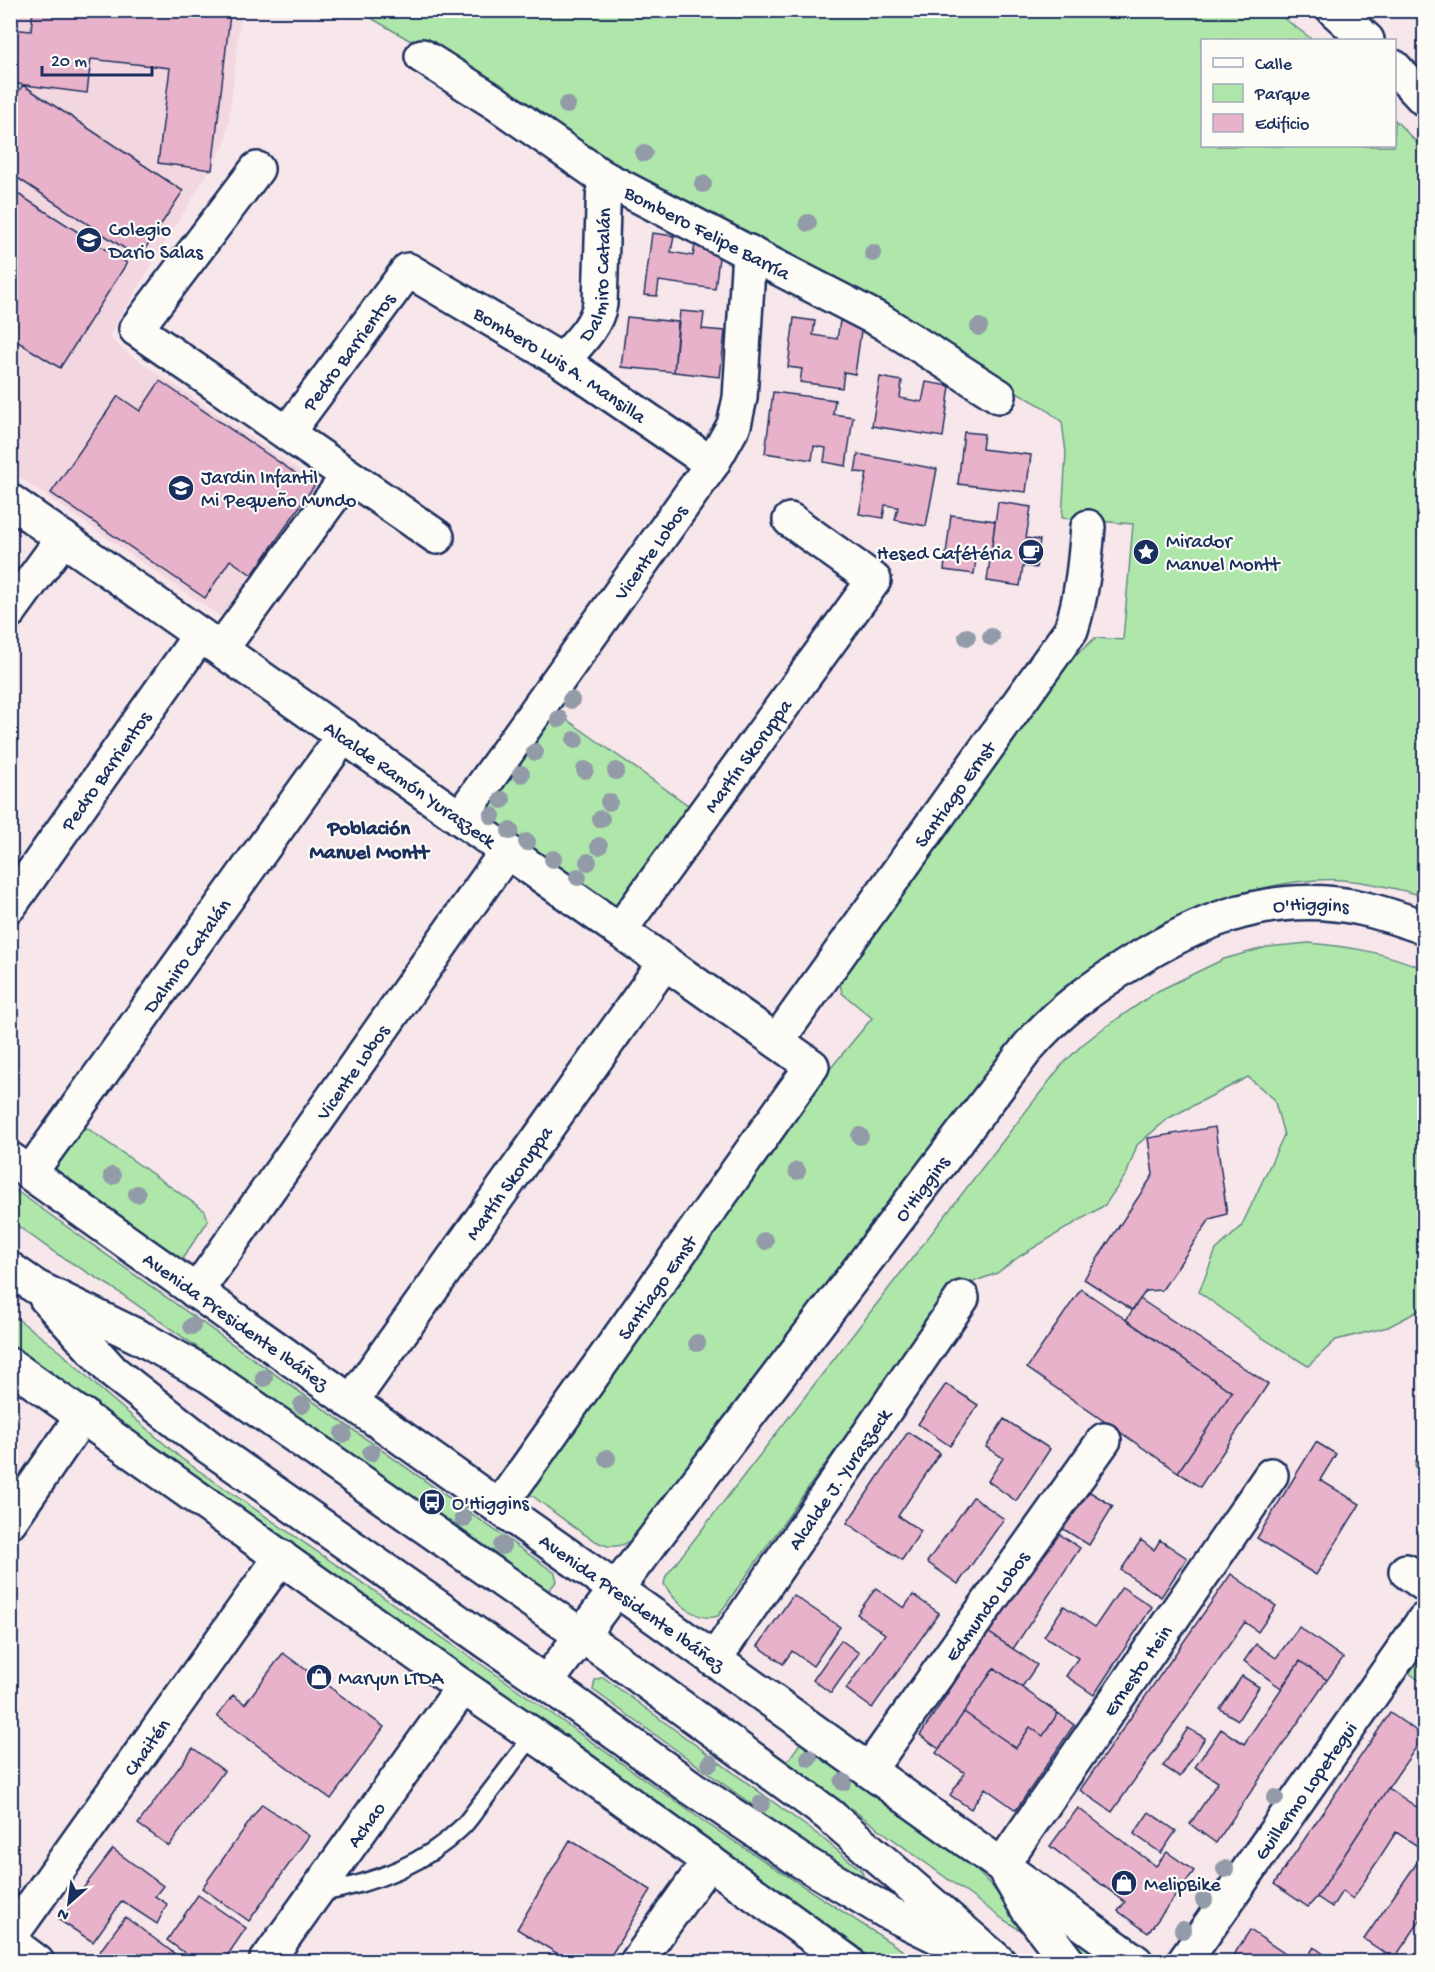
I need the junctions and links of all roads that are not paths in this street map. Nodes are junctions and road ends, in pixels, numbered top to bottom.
1 (1334, 10) edge
2 (1366, 39) edge
3 (422, 56) dead end
4 (1396, 68) edge
5 (1425, 99) edge
6 (257, 169) dead end
7 (604, 178) junction
8 (749, 252) junction
9 (408, 270) joint
10 (562, 362) junction
11 (999, 396) dead end
12 (287, 433) junction
13 (712, 464) junction
14 (348, 476) junction
15 (10, 501) edge
16 (790, 520) dead end
17 (1088, 527) dead end
18 (437, 537) dead end
19 (63, 538) junction
20 (10, 611) edge
21 (211, 642) junction
22 (344, 735) junction
23 (460, 818) junction
24 (507, 851) junction
25 (10, 905) edge
26 (1425, 927) edge
27 (620, 930) junction
28 (665, 962) junction
29 (777, 1041) junction
30 (812, 1066) joint
31 (20, 1166) edge
32 (23, 1278) edge
33 (196, 1292) junction
34 (962, 1298) dead end
35 (10, 1365) edge
36 (351, 1402) junction
37 (83, 1415) junction
38 (1104, 1440) dead end
39 (1271, 1474) dead end
40 (499, 1508) junction
41 (10, 1521) edge
42 (281, 1557) junction
43 (616, 1589) junction
44 (1425, 1620) edge
45 (582, 1636) junction
46 (714, 1660) junction
47 (546, 1683) junction
48 (463, 1687) junction
49 (533, 1735) junction
50 (869, 1770) junction
51 (709, 1861) junction
52 (1002, 1865) junction
53 (315, 1894) junction
54 (10, 1936) edge
55 (10, 1942) edge
56 (37, 1962) edge
57 (266, 1962) edge
58 (637, 1962) edge
59 (848, 1962) edge
60 (987, 1962) edge
61 (999, 1962) edge
62 (1068, 1962) edge
63 (1136, 1962) edge
64 (1184, 1962) edge

1 - 2 street
3 - 7 street, Bombero Felipe Barría
4 - 5 street
6 - 12 street
7 - 8 street, Bombero Felipe Barría
7 - 10 street, Dalmiro Catalán
8 - 11 street, Bombero Felipe Barría
8 - 13 street, Vicente Lobos
9 - 10 street, Bombero Luis A. Mansilla
9 - 12 street, Pedro Barrientos
10 - 13 street, Bombero Luis A. Mansilla
12 - 14 street
13 - 23 street, Vicente Lobos
14 - 18 street
14 - 21 street, Pedro Barrientos
15 - 19 street, Alcalde Ramón Yuraszeck
16 - 27 street, Martín Skoruppa
17 - 29 street, Santiago Ernst
19 - 20 street
19 - 21 street, Alcalde Ramón Yuraszeck
21 - 22 street, Alcalde Ramón Yuraszeck
21 - 25 street, Pedro Barrientos
22 - 23 street, Alcalde Ramón Yuraszeck
22 - 31 street, Dalmiro Catalán
23 - 24 street, Alcalde Ramón Yuraszeck
24 - 27 street, Alcalde Ramón Yuraszeck
24 - 33 street, Vicente Lobos
26 - 43 street, O'Higgins
27 - 28 street, Alcalde Ramón Yuraszeck
28 - 29 street, Alcalde Ramón Yuraszeck
28 - 36 street, Martín Skoruppa
29 - 30 street, Alcalde Ramón Yuraszeck
30 - 40 street, Santiago Emst
31 - 33 street, Avenida Presidente Ibáñez
32 - 45 street
32 - 47 street
33 - 36 street, Avenida Presidente Ibáñez
34 - 46 street, Alcalde J. Yuraszeck
35 - 37 street
36 - 40 street, Avenida Presidente Ibáñez
37 - 41 street
37 - 42 street
38 - 50 street, Edmundo Lobos
39 - 52 street, Ernesto Hein
40 - 43 street, Avenida Presidente Ibáñez
42 - 48 street
42 - 54 street, Chaitén
43 - 45 street, O'Higgins
43 - 46 street, Avenida Presidente Ibáñez
44 - 64 street, Guillermo Lopetegui
45 - 47 street, O'Higgins
45 - 61 street
46 - 50 street, Avenida Presidente Ibáñez
47 - 60 street
48 - 49 street
48 - 53 street, Achao
49 - 51 street
49 - 53 lane
50 - 52 street, Avenida Presidente Ibáñez
51 - 58 street
51 - 59 street
52 - 62 street
52 - 63 street, Avenida Presidente Ibáñez
53 - 57 street, Achao
55 - 56 street

